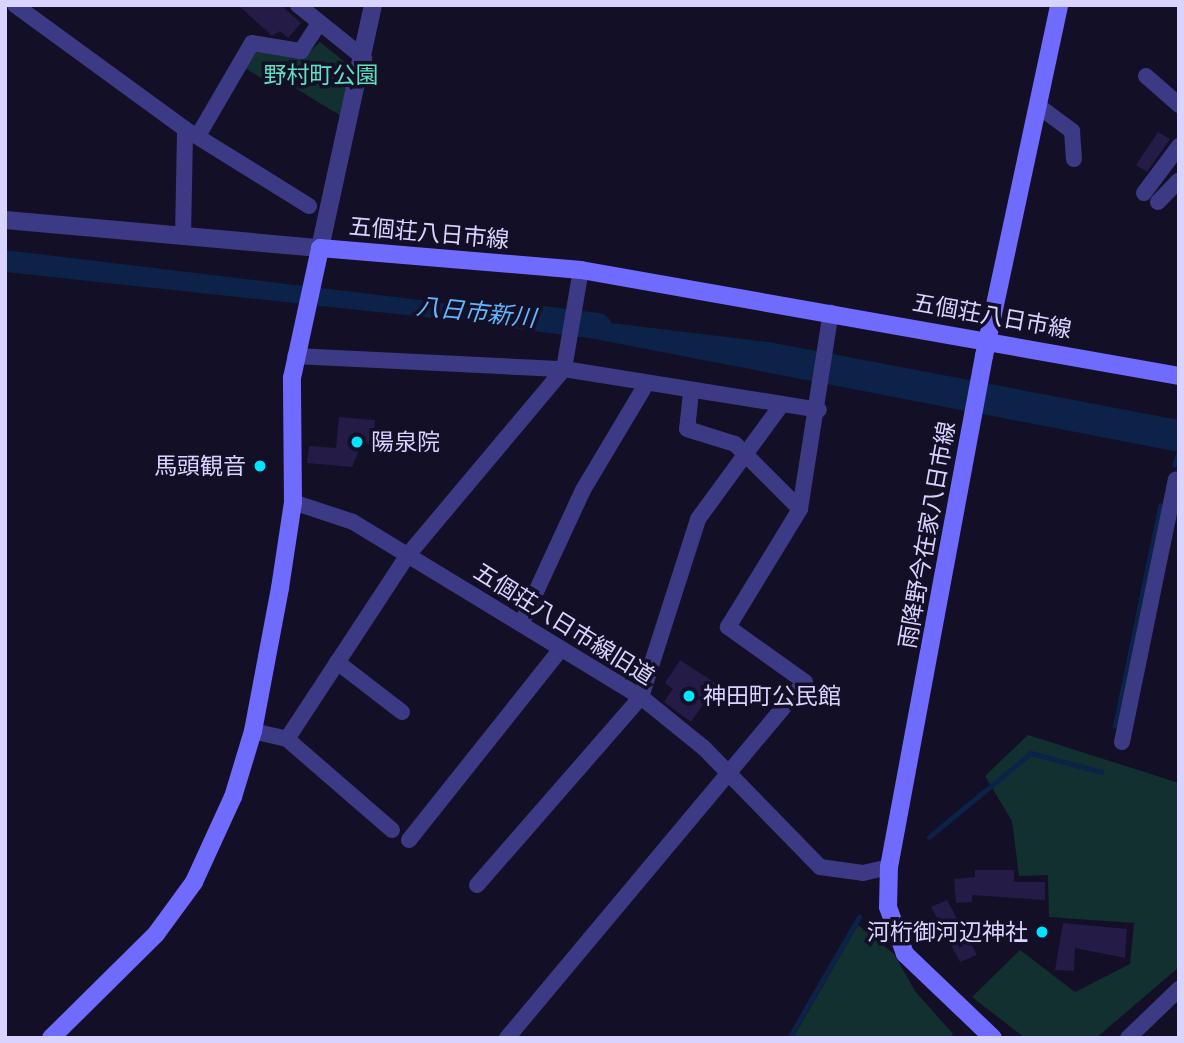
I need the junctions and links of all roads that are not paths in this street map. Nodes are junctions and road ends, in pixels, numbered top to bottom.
1 (15, 5) edge
2 (299, 5) edge
3 (373, 5) edge
4 (1059, 5) edge
5 (318, 23) junction
6 (364, 58) junction
7 (1146, 76) dead end
8 (1037, 105) junction
9 (1179, 105) edge
10 (192, 131) junction
11 (1179, 146) edge
12 (1074, 159) dead end
13 (1179, 180) edge
14 (309, 206) dead end
15 (5, 220) edge
16 (183, 237) junction
17 (320, 248) junction
18 (581, 271) junction
19 (831, 312) junction
20 (986, 348) junction
21 (295, 356) junction
22 (564, 369) junction
23 (1179, 376) edge
24 (645, 386) junction
25 (691, 392) junction
26 (780, 407) junction
27 (819, 410) junction
28 (745, 454) junction
29 (1176, 480) dead end
30 (293, 502) junction
31 (800, 509) junction
32 (407, 555) junction
33 (522, 622) junction
34 (561, 649) junction
35 (337, 662) junction
36 (641, 697) junction
37 (402, 712) dead end
38 (253, 731) junction
39 (287, 739) junction
40 (1122, 742) dead end
41 (728, 771) junction
42 (392, 830) dead end
43 (409, 840) dead end
44 (889, 867) junction
45 (477, 885) dead end
46 (1179, 989) edge
47 (51, 1038) edge
48 (507, 1038) edge
49 (993, 1038) edge
50 (1128, 1038) edge

1 - 10 street
2 - 5 street
3 - 6 street
4 - 8 main road, 雨降野今在家八日市線
5 - 6 street
5 - 10 street
6 - 17 street
7 - 9 street
8 - 12 street
8 - 20 main road, 雨降野今在家八日市線
10 - 14 street
10 - 16 street
11 - 13 street
15 - 16 street
16 - 17 street
17 - 18 main road, 五個荘八日市線
17 - 21 main road, 五個荘八日市線
18 - 19 main road, 五個荘八日市線
18 - 22 street
19 - 20 main road, 五個荘八日市線
19 - 27 street
20 - 23 main road, 五個荘八日市線
20 - 44 main road, 雨降野今在家八日市線
21 - 22 street
21 - 30 main road, 五個荘八日市線
22 - 24 street
22 - 32 street
24 - 25 street
24 - 33 street
25 - 26 street
25 - 28 street
26 - 27 street
26 - 28 street
27 - 31 street
28 - 31 street
28 - 36 street
29 - 40 street
30 - 32 street, 五個荘八日市線旧道
30 - 38 main road, 五個荘八日市線
31 - 41 street
32 - 33 street, 五個荘八日市線旧道
32 - 35 street
33 - 34 street, 五個荘八日市線旧道
34 - 36 street, 五個荘八日市線旧道
34 - 43 street
35 - 37 street
35 - 39 street
36 - 41 street, 五個荘八日市線旧道
36 - 45 street
38 - 39 street
38 - 47 main road, 五個荘八日市線
39 - 42 street
41 - 44 street, 五個荘八日市線旧道
41 - 48 street
44 - 49 main road, 雨降野今在家八日市線
46 - 50 street

